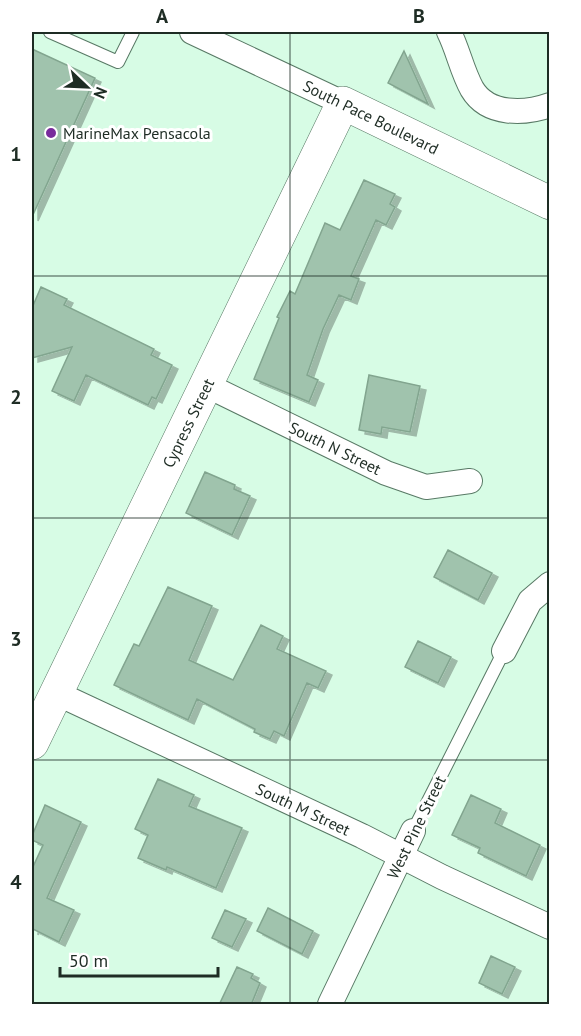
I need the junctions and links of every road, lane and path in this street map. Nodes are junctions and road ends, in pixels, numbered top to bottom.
1 (50, 32) edge
2 (133, 32) edge
3 (449, 32) edge
4 (204, 34) edge
5 (342, 103) junction
6 (542, 108) edge
7 (549, 203) edge
8 (207, 385) junction
9 (470, 481) dead end
10 (549, 584) edge
11 (504, 651) joint
12 (56, 693) junction
13 (32, 743) edge
14 (413, 831) joint
15 (402, 856) junction
16 (549, 927) edge
17 (330, 1005) edge

1 - 2 lane
3 - 6 street
4 - 5 street, South Pace Boulevard
5 - 7 street, South Pace Boulevard
5 - 8 street, Cypress Street
8 - 9 street, South N Street
8 - 12 street, Cypress Street
10 - 11 street
11 - 14 lane, West Pine Street
12 - 13 street, Cypress Street
12 - 15 street, South M Street
14 - 15 street, West Pine Street
15 - 16 street, South M Street
15 - 17 street, West Pine Street

